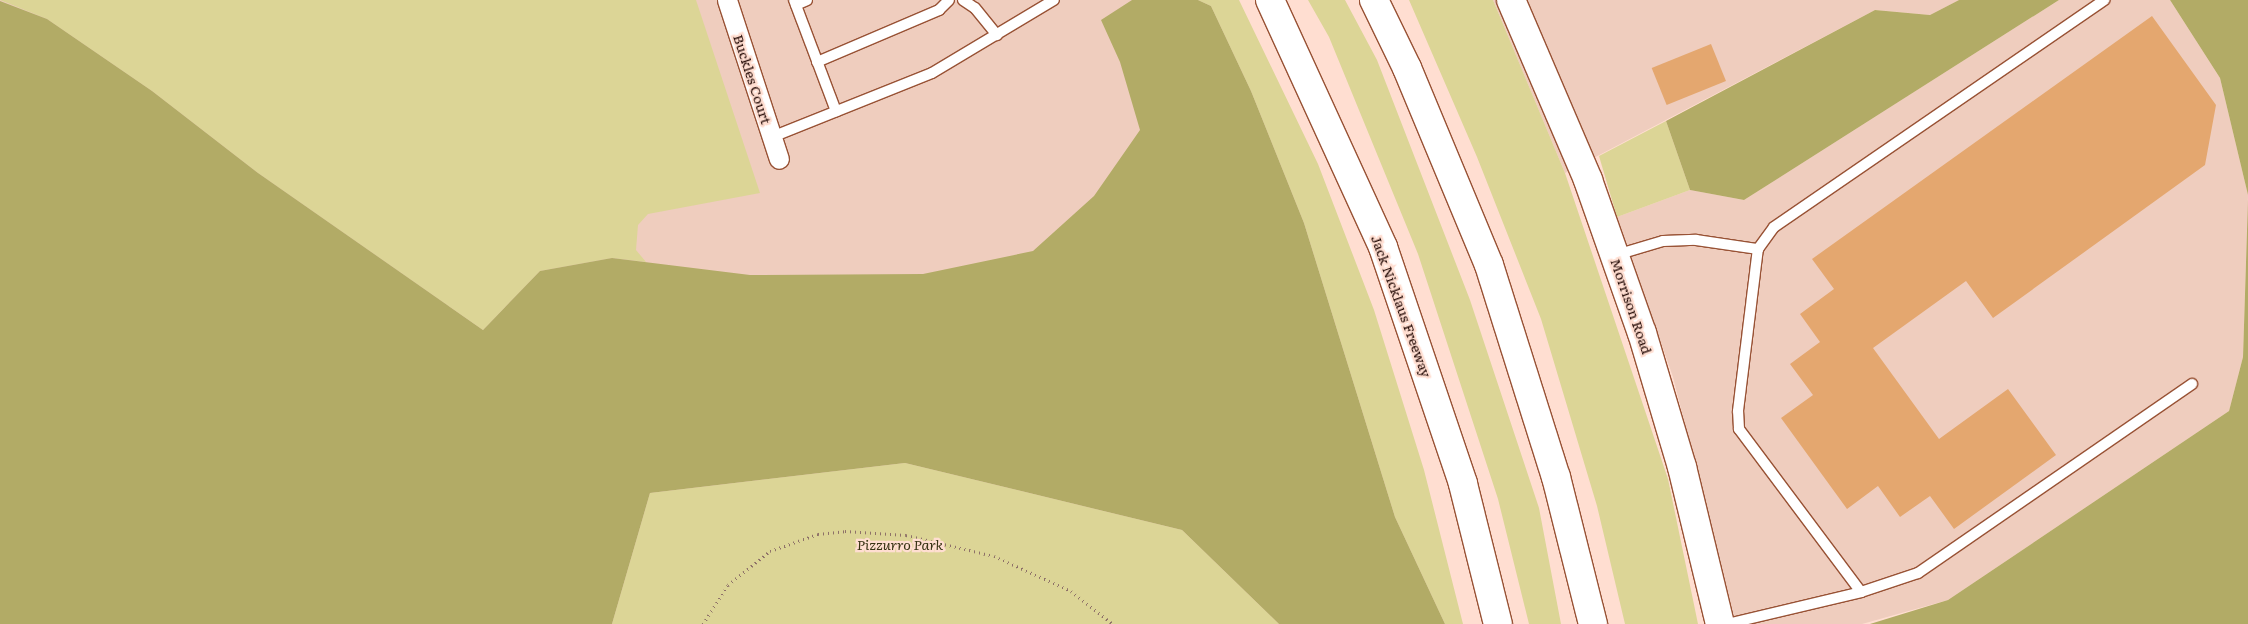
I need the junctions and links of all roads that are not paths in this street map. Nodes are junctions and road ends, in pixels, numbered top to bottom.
1 (727, 0) edge
2 (807, 0) edge
3 (949, 0) edge
4 (963, 0) edge
5 (1054, 0) edge
6 (1270, 0) edge
7 (1374, 0) edge
8 (1511, 0) edge
9 (2104, 0) edge
10 (795, 2) edge
11 (997, 35) junction
12 (817, 62) junction
13 (836, 111) junction
14 (772, 137) junction
15 (779, 159) dead end
16 (1758, 249) junction
17 (1615, 256) junction
18 (2192, 384) dead end
19 (1861, 592) junction
20 (1498, 624) edge
21 (1593, 624) edge
22 (1720, 624) edge
23 (1727, 624) edge

1 - 14 street, Buckles Court
2 - 10 lane
3 - 12 lane
4 - 11 lane
5 - 11 lane
6 - 20 main road, Jack Nicklaus Freeway
7 - 21 main road
8 - 17 main road, Morrison Road
9 - 16 lane
10 - 12 lane
11 - 13 lane
12 - 13 lane
13 - 14 lane
14 - 15 street, Buckles Court
16 - 17 lane
16 - 19 lane
17 - 22 main road, Morrison Road
18 - 19 lane
19 - 23 lane

